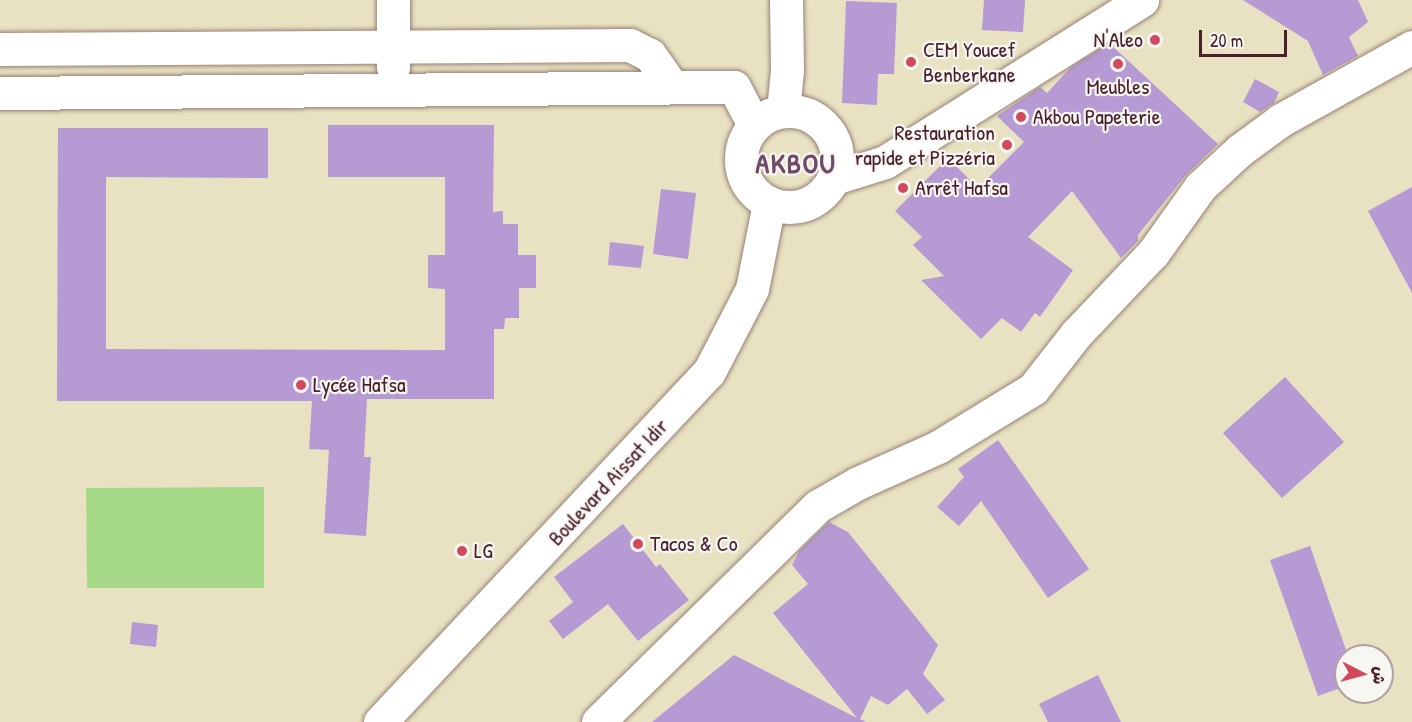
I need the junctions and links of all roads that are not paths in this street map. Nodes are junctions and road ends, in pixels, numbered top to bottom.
1 (393, 0) edge
2 (786, 0) edge
3 (1142, 0) edge
4 (393, 45) junction
5 (1412, 47) edge
6 (0, 49) edge
7 (672, 87) junction
8 (393, 90) junction
9 (0, 93) edge
10 (769, 118) junction
11 (834, 178) junction
12 (769, 203) junction
13 (380, 722) edge
14 (598, 722) edge

1 - 4 street
2 - 10 street
3 - 11 street
4 - 6 street
4 - 7 street
4 - 8 street
5 - 14 street
7 - 8 street
7 - 10 street
8 - 9 street
10 - 11 street
10 - 12 street
11 - 12 street
12 - 13 street, Boulevard Aissat Idir

